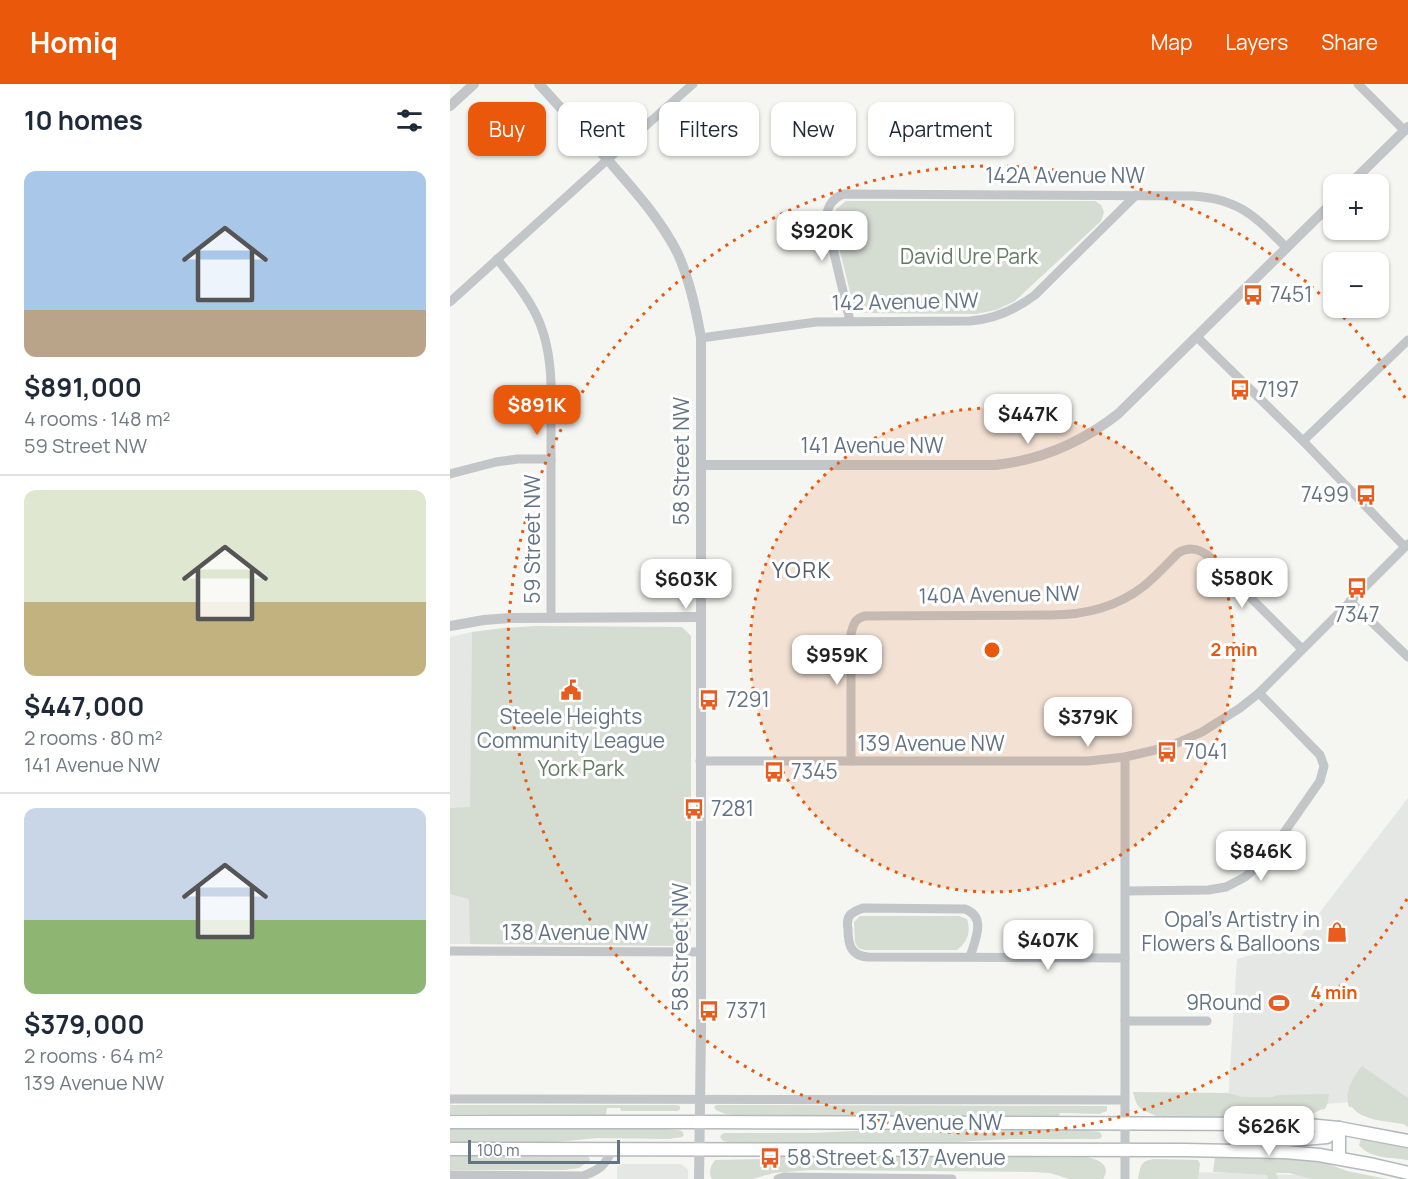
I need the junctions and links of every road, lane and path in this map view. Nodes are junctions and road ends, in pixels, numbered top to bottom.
1 (474, 84) edge
2 (539, 84) edge
3 (693, 84) edge
4 (1358, 84) edge
5 (450, 106) edge
6 (1406, 129) edge
7 (607, 160) junction
8 (1360, 174) edge
9 (1136, 195) junction
10 (1323, 212) edge
11 (1287, 248) junction
12 (497, 260) junction
13 (450, 302) edge
14 (850, 321) junction
15 (1197, 337) junction
16 (701, 338) junction
17 (1408, 340) edge
18 (1303, 441) junction
19 (551, 459) junction
20 (702, 465) junction
21 (450, 474) edge
22 (1407, 546) edge
23 (1350, 602) junction
24 (701, 617) junction
25 (551, 618) junction
26 (450, 626) edge
27 (1302, 650) junction
28 (1408, 657) edge
29 (1259, 693) junction
30 (1125, 757) junction
31 (700, 761) junction
32 (851, 761) junction
33 (1126, 891) junction
34 (450, 951) edge
35 (700, 952) junction
36 (970, 957) junction
37 (1125, 958) junction
38 (1125, 1021) junction
39 (1207, 1022) dead end
40 (450, 1099) edge
41 (700, 1100) junction
42 (1124, 1100) junction
43 (450, 1122) edge
44 (699, 1122) junction
45 (1124, 1124) junction
46 (1339, 1128) junction
47 (1408, 1141) edge
48 (450, 1149) edge
49 (612, 1150) junction
50 (699, 1150) junction
51 (1124, 1150) junction
52 (1185, 1150) junction
53 (1338, 1158) junction
54 (1408, 1173) edge
55 (450, 1175) edge
56 (699, 1179) edge
57 (778, 1179) edge
58 (952, 1179) edge
59 (1125, 1179) edge

1 - 5 street
2 - 7 street, 58 Street NW
3 - 7 street
4 - 6 street
6 - 8 street
7 - 12 street
7 - 16 street, 58 Street NW
9 - 11 street, 142A Avenue NW
9 - 14 street, 142 Avenue NW
9 - 14 street, 142A Avenue NW
10 - 11 street, 141 Avenue NW
11 - 15 street, 141 Avenue NW
12 - 13 street
12 - 19 street, 59 Street NW
14 - 16 street, 142 Avenue NW
15 - 18 street
15 - 20 street, 141 Avenue NW
16 - 20 street, 58 Street NW
17 - 18 street
18 - 22 street
19 - 21 street
19 - 25 street, 59 Street NW
20 - 24 street, 58 Street NW
22 - 23 street, 139 Avenue NW
23 - 27 street, 139 Avenue NW
23 - 28 street
24 - 25 street
24 - 31 street, 58 Street NW
25 - 26 street
27 - 29 street, 139 Avenue NW
27 - 32 street, 140A Avenue NW
29 - 30 street, 139 Avenue NW
29 - 33 street
30 - 32 street, 139 Avenue NW
30 - 33 street
31 - 32 street, 139 Avenue NW
31 - 35 street, 58 Street NW
33 - 37 street
34 - 35 street, 138 Avenue NW
35 - 41 street, 58 Street NW
36 - 36 street
36 - 37 street
37 - 38 street
38 - 39 street
38 - 42 street
40 - 41 street, 137 Avenue NW
41 - 42 street, 137 Avenue NW
41 - 44 street, 58 Street NW
42 - 45 street
43 - 44 main road, 137 Avenue NW
44 - 45 main road, 137 Avenue NW
44 - 50 street, 58 Street NW
45 - 46 main road, 137 Avenue NW
45 - 51 street
46 - 47 main road, 137 Avenue NW
46 - 52 main road
46 - 53 main road
48 - 49 main road, 137 Avenue NW
49 - 50 main road, 137 Avenue NW
49 - 55 street
50 - 51 main road, 137 Avenue NW
50 - 56 street, 58 Street NW
51 - 52 main road, 137 Avenue NW
51 - 59 street
52 - 53 main road, 137 Avenue NW
53 - 54 main road, 137 Avenue NW
57 - 58 street

